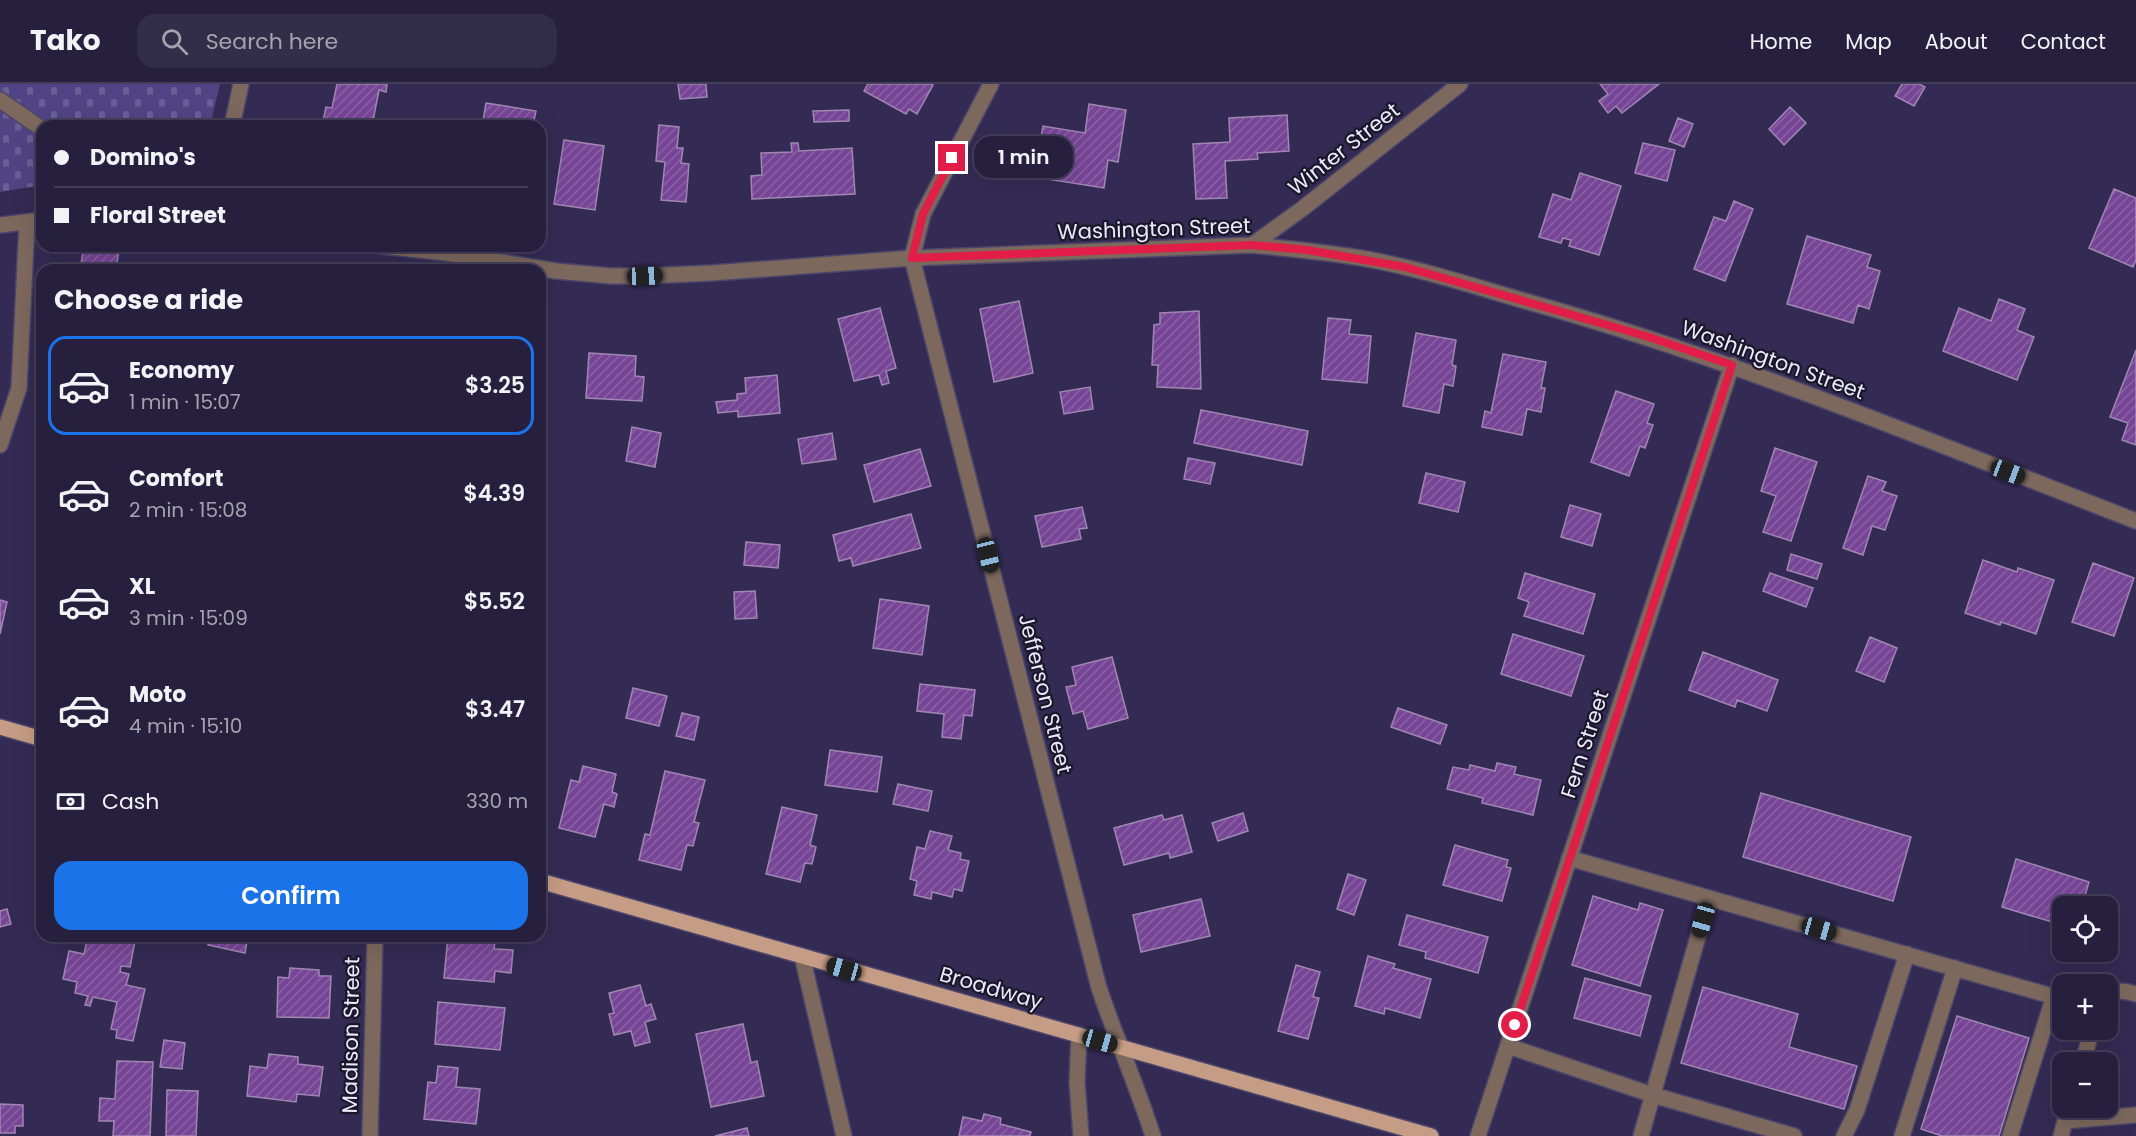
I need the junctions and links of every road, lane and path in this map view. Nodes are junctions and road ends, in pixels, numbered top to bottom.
1 (241, 84) edge
2 (991, 84) edge
3 (1460, 84) edge
4 (0, 100) edge
5 (233, 120) edge
6 (36, 125) edge
7 (34, 221) edge
8 (0, 225) edge
9 (1252, 245) junction
10 (438, 252) edge
11 (912, 258) junction
12 (514, 264) edge
13 (546, 269) edge
14 (1732, 365) junction
15 (0, 445) edge
16 (2136, 521) edge
17 (0, 727) edge
18 (36, 737) edge
19 (1569, 858) junction
20 (546, 883) edge
21 (1709, 898) junction
22 (375, 942) edge
23 (1907, 954) junction
24 (802, 956) junction
25 (1955, 968) junction
26 (2118, 991) edge
27 (2136, 994) edge
28 (2052, 995) edge
29 (2052, 1014) edge
30 (1079, 1035) junction
31 (1508, 1046) junction
32 (1121, 1047) junction
33 (1653, 1095) junction
34 (2118, 1115) edge
35 (2136, 1115) edge
36 (2066, 1118) edge
37 (370, 1136) edge
38 (844, 1136) edge
39 (1081, 1136) edge
40 (1153, 1136) edge
41 (1431, 1136) edge
42 (1478, 1136) edge
43 (1641, 1136) edge
44 (1794, 1136) edge
45 (1844, 1136) edge
46 (1902, 1136) edge
47 (2010, 1136) edge
48 (2061, 1136) edge

1 - 5 street
2 - 11 street
3 - 9 street, Winter Street
4 - 6 street
7 - 8 street
7 - 15 street
9 - 11 street, Washington Street
9 - 14 street, Washington Street
10 - 12 street, Washington Street
11 - 13 street, Washington Street
11 - 32 street, Jefferson Street
14 - 16 street, Washington Street
14 - 19 street, Fern Street
17 - 18 main road
19 - 21 street
19 - 31 street, Fern Street
20 - 24 main road, Broadway
21 - 23 street
21 - 33 street
22 - 37 street, Madison Street
23 - 25 street
23 - 45 street
24 - 30 main road, Broadway
24 - 38 street
25 - 28 street
25 - 46 street
26 - 27 street
29 - 47 street
30 - 32 main road, Broadway
30 - 39 street
31 - 33 street
31 - 42 street, Fern Street
32 - 40 street, Jefferson Street
32 - 41 main road, Broadway
33 - 43 street
33 - 44 street
34 - 35 street
36 - 48 street

